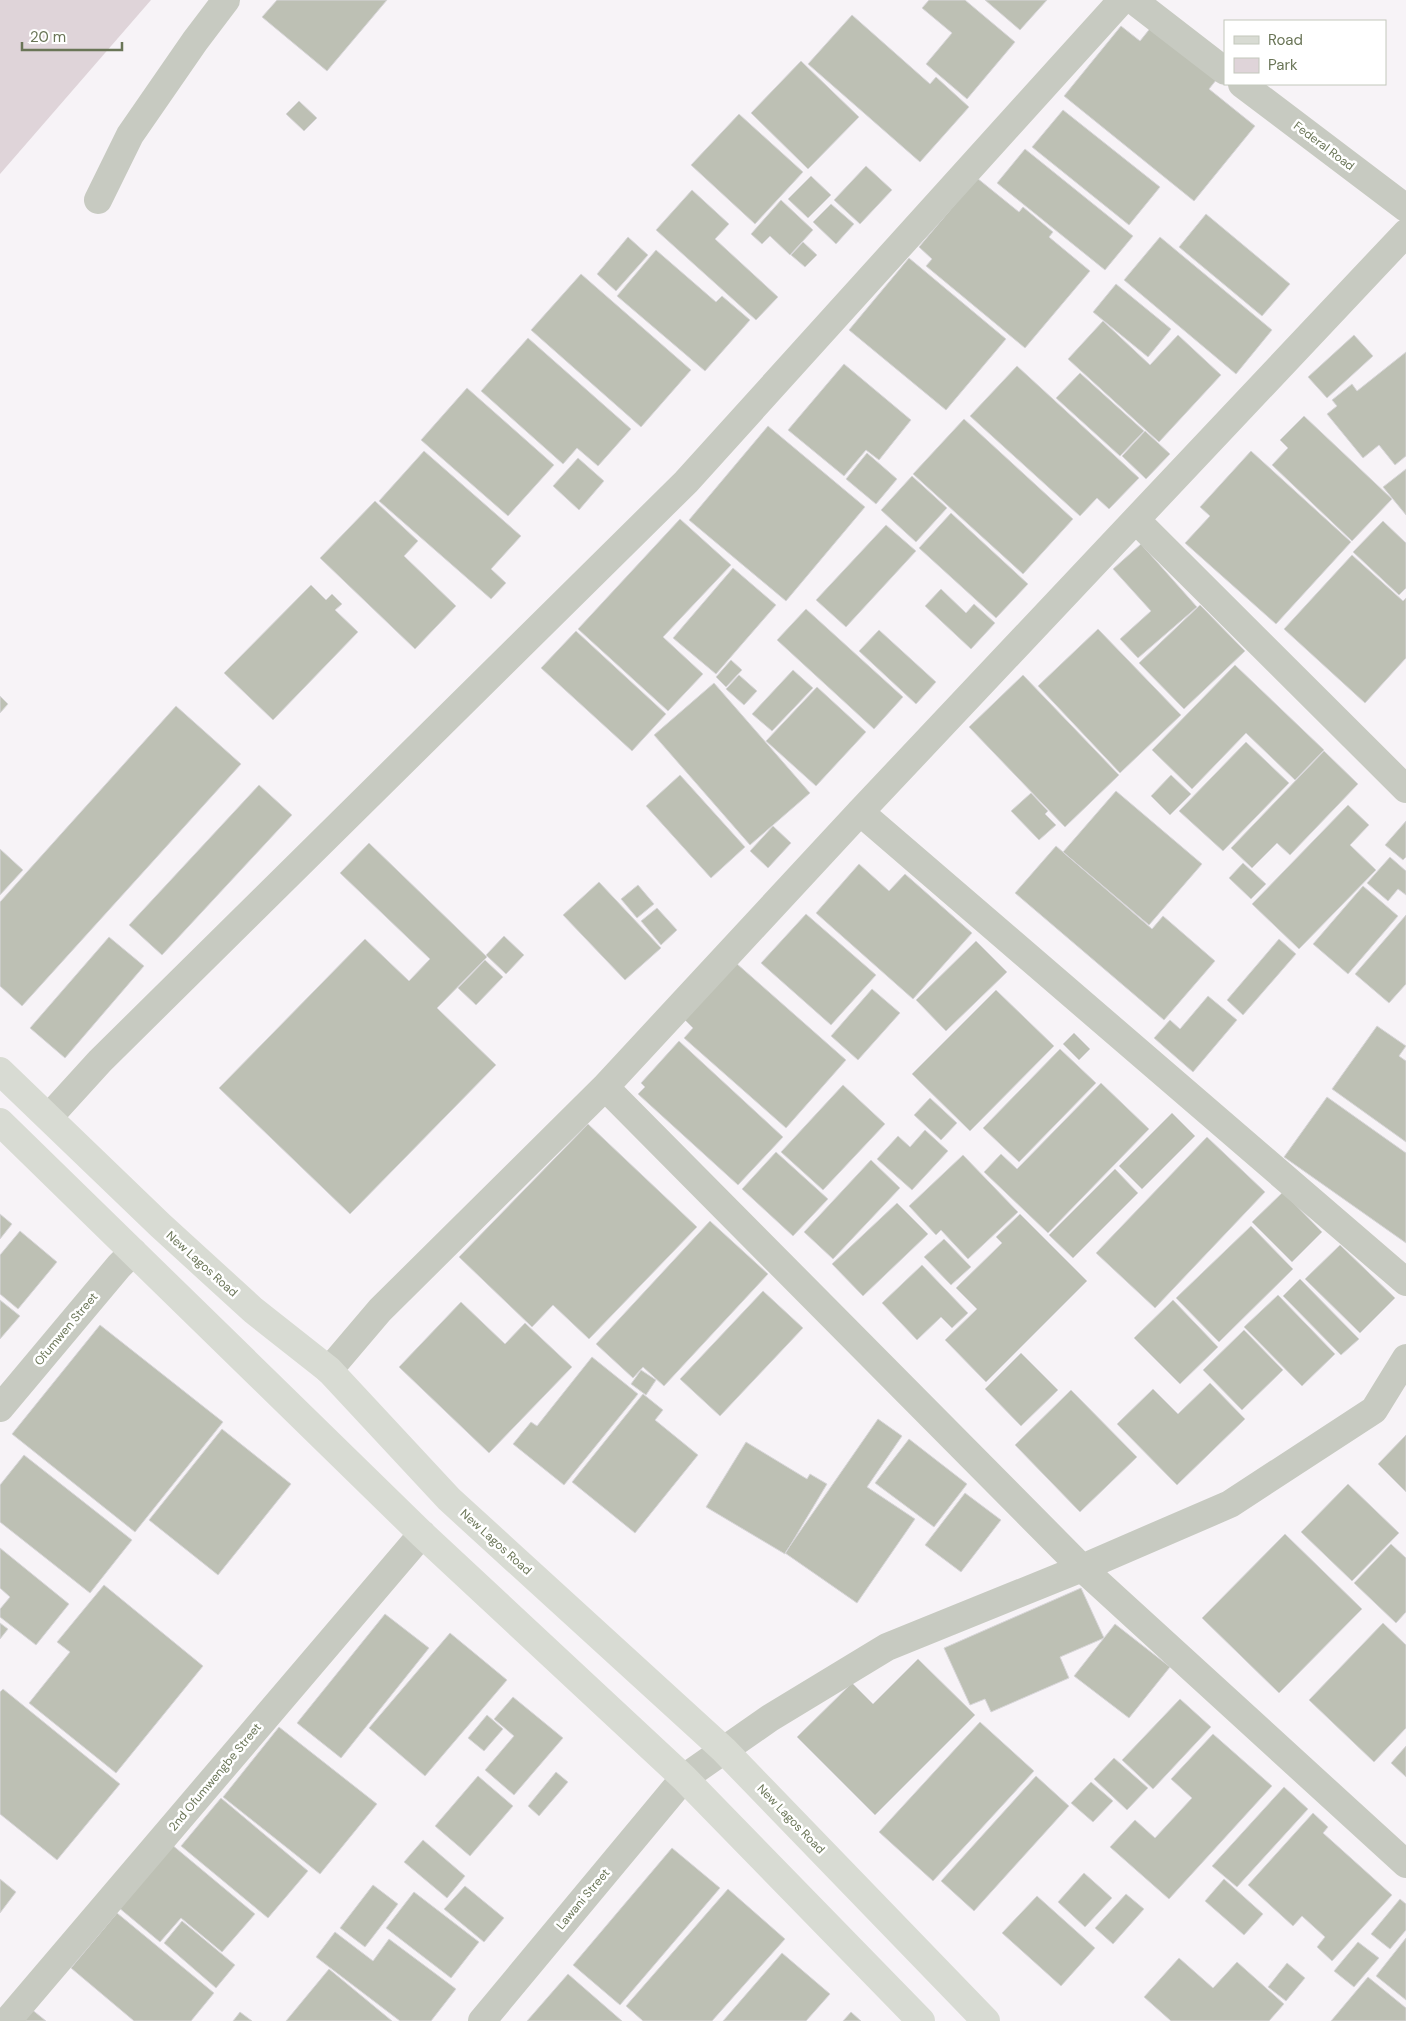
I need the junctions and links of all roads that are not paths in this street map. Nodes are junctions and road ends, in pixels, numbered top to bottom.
1 (226, 0) edge
2 (1122, 0) edge
3 (1145, 4) edge
4 (1224, 70) edge
5 (1243, 85) edge
6 (98, 200) dead end
7 (1406, 208) edge
8 (1406, 233) edge
9 (1136, 520) junction
10 (1406, 789) edge
11 (860, 812) junction
12 (0, 1071) edge
13 (605, 1087) junction
14 (49, 1117) junction
15 (0, 1122) edge
16 (133, 1252) junction
17 (1406, 1282) edge
18 (1406, 1358) edge
19 (329, 1370) junction
20 (0, 1408) edge
21 (422, 1534) junction
22 (1082, 1568) junction
23 (724, 1750) junction
24 (684, 1778) junction
25 (1406, 1864) edge
26 (7, 2021) edge
27 (482, 2021) edge
28 (921, 2021) edge
29 (986, 2021) edge

1 - 6 street
2 - 14 street
3 - 4 street
5 - 7 street, Federal Road
8 - 9 street
9 - 10 street
9 - 11 street
11 - 13 street
11 - 17 street
12 - 14 main road, New Lagos Road
13 - 19 street
13 - 22 street
14 - 19 main road, New Lagos Road
15 - 16 main road
16 - 20 street, Ofumwen Street
16 - 21 main road
18 - 22 street, Lawani Street
19 - 23 main road, New Lagos Road
21 - 24 main road
21 - 26 street, 2nd Ofumwengbe Street
22 - 23 street, Lawani Street
22 - 25 street
23 - 24 street, Lawani Street
23 - 29 main road, New Lagos Road
24 - 27 street, Lawani Street
24 - 28 main road

